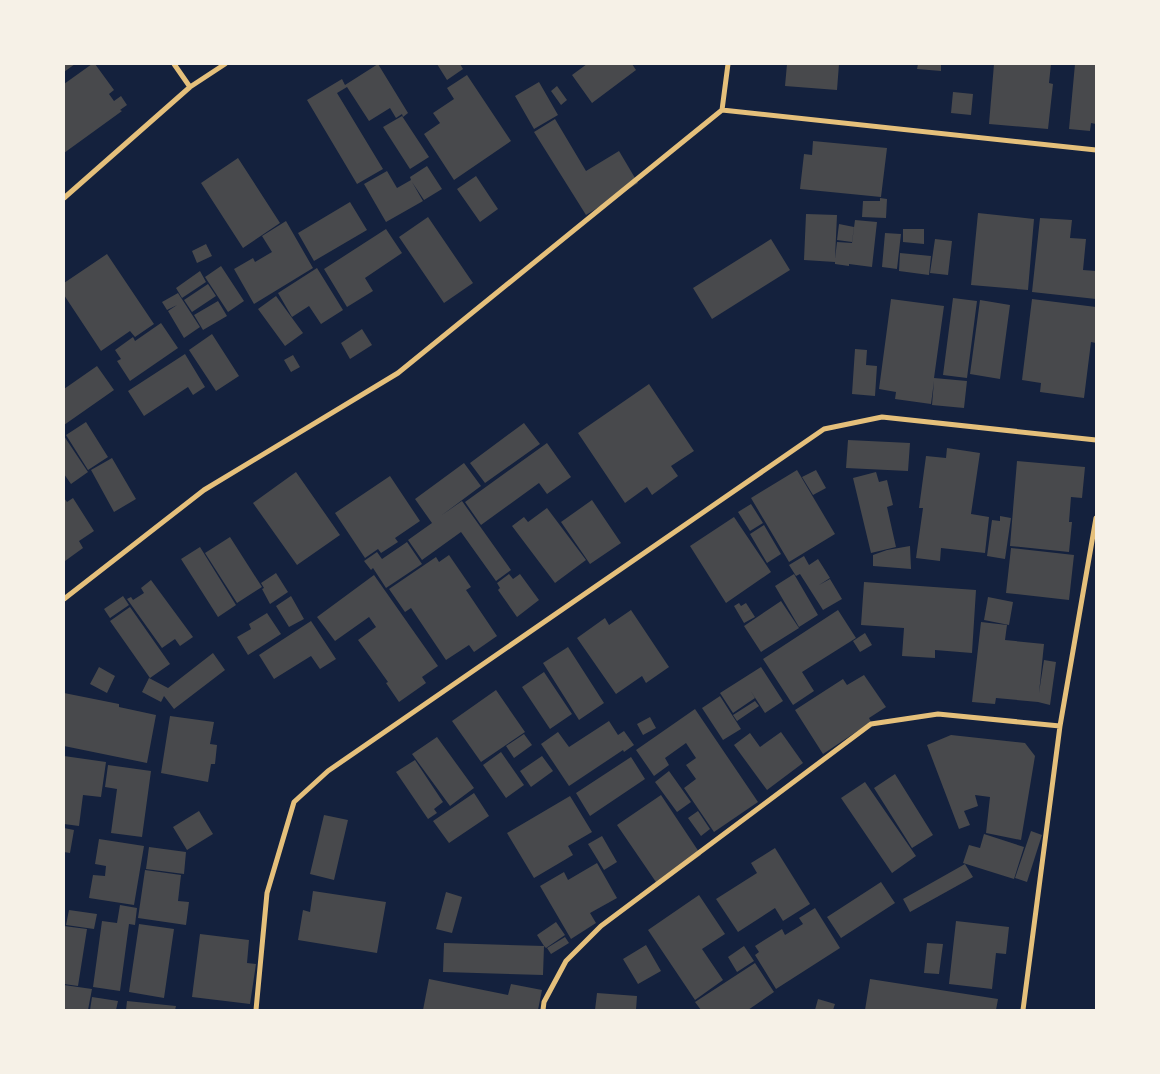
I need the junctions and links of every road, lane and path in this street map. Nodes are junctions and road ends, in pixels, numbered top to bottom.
1 (174, 64) edge
2 (225, 64) edge
3 (728, 64) edge
4 (190, 87) junction
5 (722, 110) junction
6 (1096, 150) edge
7 (64, 198) edge
8 (1096, 440) edge
9 (1096, 518) edge
10 (64, 599) edge
11 (1060, 726) junction
12 (256, 1010) edge
13 (543, 1010) edge
14 (1023, 1010) edge

1 - 4 street
2 - 4 street
3 - 5 street
4 - 7 street
5 - 6 street
5 - 10 street
8 - 12 street
9 - 11 street
11 - 13 street
11 - 14 street

